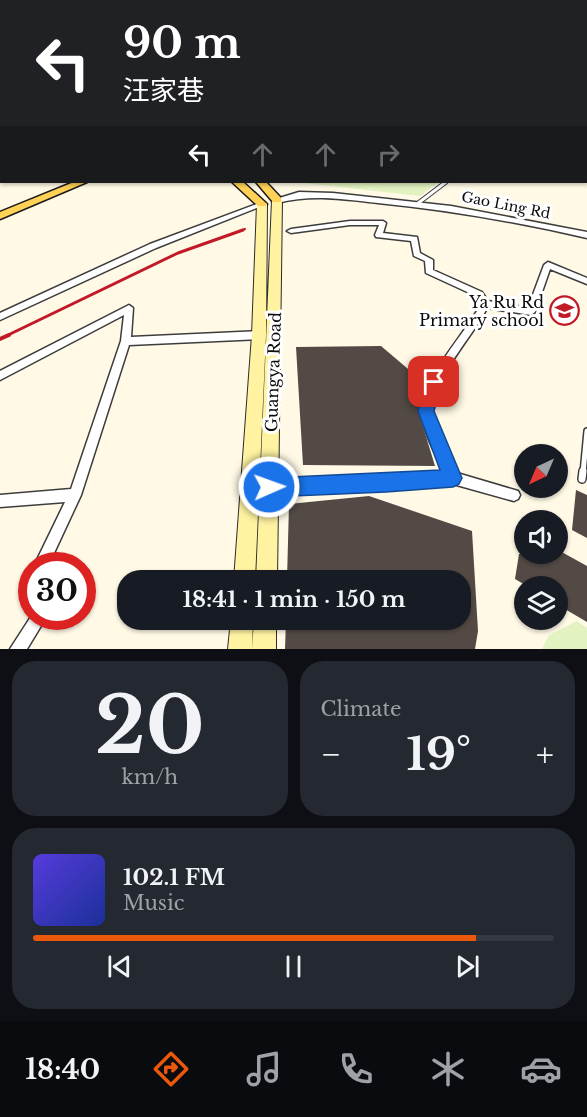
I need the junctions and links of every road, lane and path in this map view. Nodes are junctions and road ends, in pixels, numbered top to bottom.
1 (62, 183) edge
2 (80, 183) edge
3 (239, 183) edge
4 (248, 183) edge
5 (261, 183) edge
6 (271, 183) edge
7 (445, 183) edge
8 (269, 202) junction
9 (417, 204) junction
10 (0, 208) edge
11 (0, 216) edge
12 (291, 231) dead end
13 (587, 235) edge
14 (587, 281) edge
15 (485, 304) junction
16 (0, 317) edge
17 (259, 335) junction
18 (126, 341) junction
19 (0, 376) edge
20 (587, 432) edge
21 (453, 478) junction
22 (582, 479) dead end
23 (269, 487) junction
24 (75, 495) junction
25 (514, 495) dead end
26 (0, 501) edge
27 (48, 552) edge
28 (245, 570) edge
29 (266, 570) edge
30 (31, 630) edge
31 (241, 630) edge
32 (265, 630) edge
33 (18, 649) edge
34 (240, 649) edge
35 (264, 649) edge

1 - 10 main road
2 - 11 main road
3 - 8 main road
4 - 8 main road
5 - 8 main road
6 - 8 main road
7 - 9 lane
8 - 9 street, Gao Ling Rd
8 - 16 street
8 - 17 main road
8 - 23 main road, Guangya Road
9 - 13 street, Gao Ling Rd
12 - 15 street
14 - 15 street
15 - 21 street
17 - 18 street
17 - 28 main road
18 - 19 street
18 - 24 street
20 - 22 lane
21 - 23 street
21 - 25 street
23 - 29 main road, Guangya Road
24 - 26 street
24 - 27 street
30 - 33 street
31 - 34 main road
32 - 35 main road

